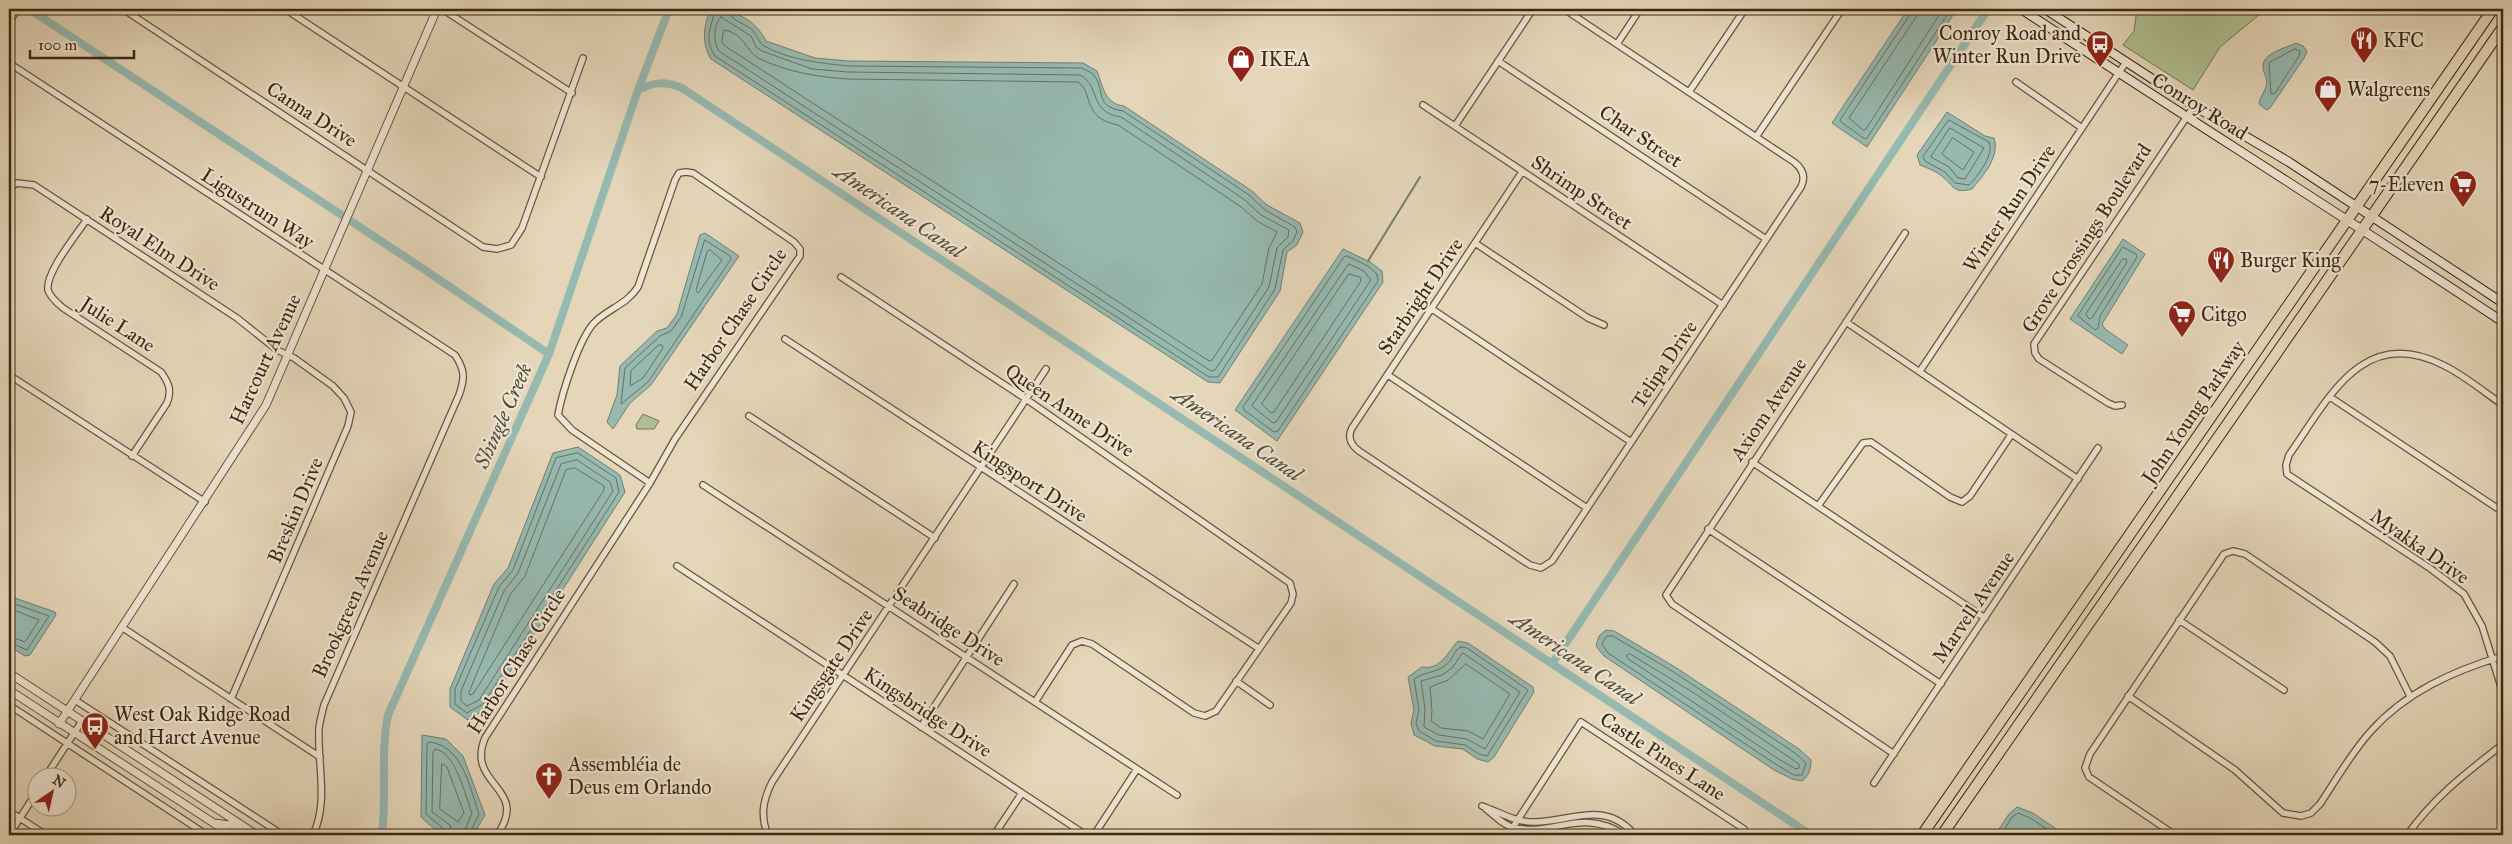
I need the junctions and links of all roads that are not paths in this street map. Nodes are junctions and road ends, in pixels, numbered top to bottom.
1 (18, 9) edge
2 (123, 9) edge
3 (285, 9) edge
4 (437, 9) edge
5 (442, 9) edge
6 (1533, 9) edge
7 (1564, 9) edge
8 (1640, 9) edge
9 (1745, 9) edge
10 (1842, 9) edge
11 (2021, 9) edge
12 (2045, 9) edge
13 (2493, 9) edge
14 (9, 22) edge
15 (2503, 27) edge
16 (1617, 44) junction
17 (583, 58) dead end
18 (1498, 61) junction
19 (2126, 62) junction
20 (9, 63) edge
21 (2119, 73) junction
22 (2016, 82) dead end
23 (403, 86) junction
24 (1689, 92) junction
25 (572, 93) junction
26 (1423, 105) dead end
27 (2194, 106) junction
28 (2186, 118) junction
29 (1454, 126) junction
30 (2082, 128) junction
31 (1756, 137) junction
32 (366, 170) junction
33 (1522, 172) junction
34 (541, 177) junction
35 (9, 188) edge
36 (2356, 206) junction
37 (2372, 217) junction
38 (87, 219) junction
39 (2348, 219) junction
40 (2364, 229) junction
41 (1905, 233) dead end
42 (1766, 239) junction
43 (1475, 243) junction
44 (324, 270) junction
45 (841, 277) dead end
46 (2503, 303) edge
47 (1723, 305) junction
48 (1432, 309) junction
49 (2502, 321) edge
50 (1846, 322) junction
51 (1604, 325) dead end
52 (785, 339) dead end
53 (288, 354) junction
54 (1046, 369) dead end
55 (1920, 371) junction
56 (9, 375) edge
57 (1388, 375) junction
58 (459, 395) joint
59 (2330, 397) junction
60 (1026, 399) junction
61 (2122, 405) dead end
62 (2503, 405) edge
63 (749, 416) dead end
64 (2011, 435) junction
65 (1631, 442) junction
66 (2098, 448) dead end
67 (132, 456) junction
68 (1752, 462) junction
69 (981, 468) junction
70 (2078, 479) junction
71 (650, 483) junction
72 (703, 485) dead end
73 (205, 502) junction
74 (1818, 506) junction
75 (1587, 508) junction
76 (2503, 512) edge
77 (1708, 529) junction
78 (934, 538) junction
79 (676, 566) dead end
80 (1541, 568) joint
81 (1014, 584) dead end
82 (890, 607) junction
83 (1985, 618) junction
84 (2179, 620) junction
85 (123, 628) junction
86 (1258, 648) junction
87 (2503, 656) edge
88 (966, 657) junction
89 (2491, 660) junction
90 (9, 673) edge
91 (844, 676) junction
92 (1236, 681) junction
93 (1941, 684) junction
94 (9, 690) edge
95 (2284, 690) dead end
96 (2503, 693) edge
97 (2128, 696) junction
98 (2410, 696) junction
99 (232, 699) junction
100 (75, 700) junction
101 (1035, 702) junction
102 (9, 705) edge
103 (1270, 705) dead end
104 (68, 711) junction
105 (82, 721) junction
106 (59, 724) junction
107 (921, 727) junction
108 (1994, 730) junction
109 (74, 733) junction
110 (67, 744) junction
111 (2503, 744) edge
112 (1894, 754) junction
113 (320, 757) junction
114 (1992, 761) junction
115 (53, 766) edge
116 (1137, 769) junction
117 (1874, 783) dead end
118 (1022, 793) junction
119 (1177, 795) dead end
120 (28, 806) edge
121 (9, 811) edge
122 (20, 818) junction
123 (1516, 821) junction
124 (213, 823) junction
125 (1513, 828) junction
126 (9, 835) edge
127 (46, 835) edge
128 (207, 835) edge
129 (232, 835) edge
130 (246, 835) edge
131 (257, 835) edge
132 (283, 835) edge
133 (312, 835) edge
134 (497, 835) edge
135 (768, 835) edge
136 (994, 835) edge
137 (1086, 835) edge
138 (1094, 835) edge
139 (1508, 835) edge
140 (1625, 835) edge
141 (1635, 835) edge
142 (1739, 835) edge
143 (1922, 835) edge
144 (1942, 835) edge
145 (2175, 835) edge
146 (2407, 835) edge

1 - 14 street
2 - 32 street, Canna Drive
3 - 23 street
4 - 23 street, Harcourt Avenue
5 - 25 street
6 - 18 street
7 - 16 street
8 - 16 street
9 - 24 street
10 - 31 street
11 - 21 main road, Conroy Road
12 - 19 main road, Conroy Road
13 - 36 highway, John Young Parkway
15 - 37 highway, John Young Parkway
16 - 24 street
17 - 25 street
18 - 29 street
18 - 42 street, Char Street
19 - 21 street, Winter Run Drive
19 - 27 main road, Conroy Road
20 - 44 street, Ligustrum Way
21 - 28 main road, Conroy Road
21 - 30 street, Winter Run Drive
22 - 30 street
23 - 32 street, Harcourt Avenue
23 - 34 street
24 - 31 street
25 - 34 street
26 - 29 street, Shrimp Street
27 - 28 street, Grove Crossings Boulevard
27 - 36 main road, Conroy Road
28 - 39 main road, Conroy Road
28 - 61 street, Grove Crossings Boulevard
29 - 33 street, Shrimp Street
30 - 55 street, Winter Run Drive
31 - 42 street, Telipa Drive
32 - 34 street, Canna Drive
32 - 44 street, Harcourt Avenue
33 - 43 street, Starbright Drive
33 - 47 street, Shrimp Street
35 - 38 street, Royal Elm Drive
36 - 37 main road, Conroy Road
36 - 39 highway, John Young Parkway
37 - 40 highway, John Young Parkway
37 - 46 main road, Conroy Road
38 - 53 street, Royal Elm Drive
38 - 67 street, Julie Lane
39 - 40 main road, Conroy Road
39 - 108 highway, John Young Parkway
40 - 49 main road, Conroy Road
40 - 114 highway, John Young Parkway
41 - 50 street, Axiom Avenue
42 - 47 street, Telipa Drive
43 - 48 street, Starbright Drive
43 - 51 street
44 - 53 street, Harcourt Avenue
44 - 58 street, Ligustrum Way
45 - 60 street, Queen Anne Drive
47 - 65 street, Telipa Drive
48 - 57 street, Starbright Drive
48 - 65 street
50 - 55 street
50 - 68 street, Axiom Avenue
52 - 69 street, Kingsport Drive
53 - 73 street, Harcourt Avenue
53 - 99 street, Breskin Drive
54 - 60 street, Kingsgate Drive
55 - 64 street
56 - 67 street
57 - 75 street
57 - 80 street, Starbright Drive
58 - 113 street, Brookgreen Avenue
59 - 62 street
59 - 76 street
59 - 89 street, Myakka Drive
60 - 69 street, Kingsgate Drive
60 - 86 street, Queen Anne Drive
63 - 78 street
64 - 70 street
64 - 74 street
65 - 75 street, Telipa Drive
66 - 70 street, Marvell Avenue
67 - 73 street
68 - 74 street
68 - 77 street, Axiom Avenue
69 - 78 street, Kingsgate Drive
69 - 86 street, Kingsport Drive
70 - 83 street, Marvell Avenue
71 - 71 street, Harbor Chase Circle
71 - 134 street, Harbor Chase Circle
72 - 82 street, Seabridge Drive
73 - 85 street, Harcourt Avenue
74 - 83 street
75 - 80 street, Telipa Drive
77 - 93 street
77 - 112 street, Axiom Avenue
78 - 82 street, Kingsgate Drive
79 - 91 street, Kingsbridge Drive
81 - 88 street
82 - 88 street, Seabridge Drive
82 - 91 street, Kingsgate Drive
83 - 93 street, Marvell Avenue
84 - 95 street
84 - 97 street
84 - 98 street
85 - 99 street
85 - 100 street, Harcourt Avenue
86 - 92 street
87 - 89 street
88 - 101 street, Seabridge Drive
88 - 107 street
89 - 96 street, Myakka Drive
89 - 98 street
90 - 104 street
91 - 107 street, Kingsbridge Drive
91 - 135 street, Kingsgate Drive
92 - 101 street
92 - 103 street
93 - 112 street, Marvell Avenue
94 - 106 street
97 - 98 street
97 - 145 street
99 - 113 street
100 - 104 street, Harcourt Avenue
100 - 132 street
101 - 116 street, Seabridge Drive
102 - 110 street
104 - 105 street
104 - 106 street, Harcourt Avenue
105 - 109 street
105 - 131 street
106 - 109 street
107 - 118 street, Kingsbridge Drive
108 - 114 highway
108 - 143 highway, John Young Parkway
109 - 110 street
109 - 124 street
110 - 115 street
110 - 128 street
111 - 146 street
112 - 117 street, Marvell Avenue
113 - 133 street, Brookgreen Avenue
114 - 144 highway, John Young Parkway
116 - 119 street, Seabridge Drive
116 - 138 street
118 - 136 street
118 - 137 street, Kingsbridge Drive
120 - 122 street
121 - 122 street
122 - 126 street
122 - 127 street
123 - 125 street
123 - 125 street
123 - 141 street
123 - 142 street, Castle Pines Lane
124 - 129 street
124 - 130 street
125 - 139 street
125 - 140 street

